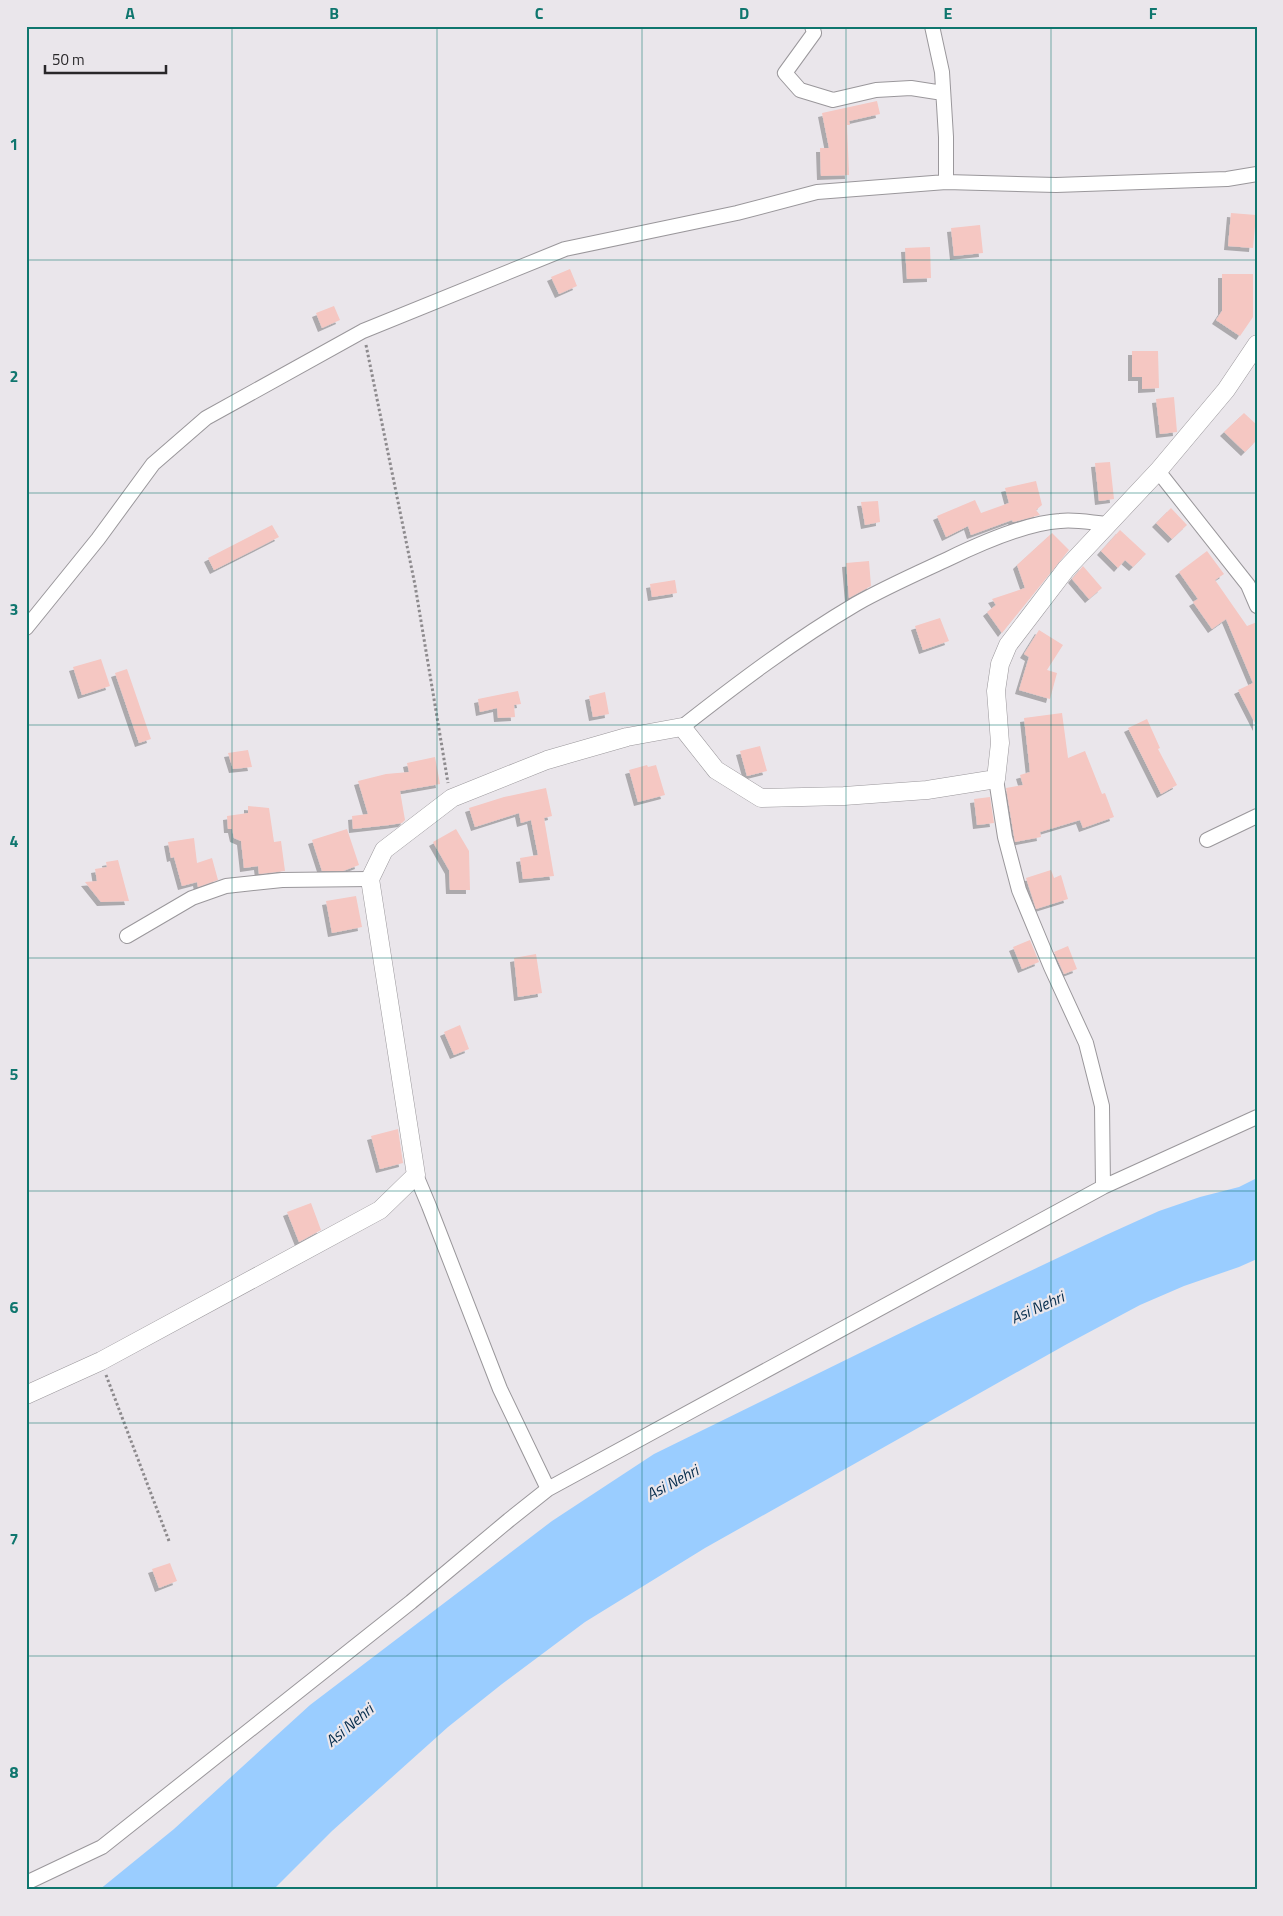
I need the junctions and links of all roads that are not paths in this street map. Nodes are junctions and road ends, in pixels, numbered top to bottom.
1 (812, 26) edge
2 (932, 26) edge
3 (942, 93) junction
4 (1257, 174) edge
5 (946, 182) junction
6 (1257, 344) edge
7 (1158, 472) junction
8 (1109, 524) junction
9 (1252, 582) edge
10 (1257, 606) edge
11 (26, 628) edge
12 (682, 726) junction
13 (996, 779) junction
14 (1257, 816) edge
15 (1207, 840) dead end
16 (370, 879) junction
17 (127, 936) dead end
18 (1257, 1117) edge
19 (416, 1175) junction
20 (1103, 1187) junction
21 (26, 1395) edge
22 (548, 1489) junction
23 (26, 1883) edge

1 - 3 street
2 - 3 street
3 - 5 street
4 - 5 street
5 - 11 street
6 - 7 street
7 - 8 street
7 - 9 street
8 - 12 street
8 - 13 street
9 - 10 street
12 - 13 street
12 - 16 street
13 - 20 street
14 - 15 street
16 - 17 street
16 - 19 street
18 - 20 street
19 - 21 street
19 - 22 street
20 - 22 street
22 - 23 street

